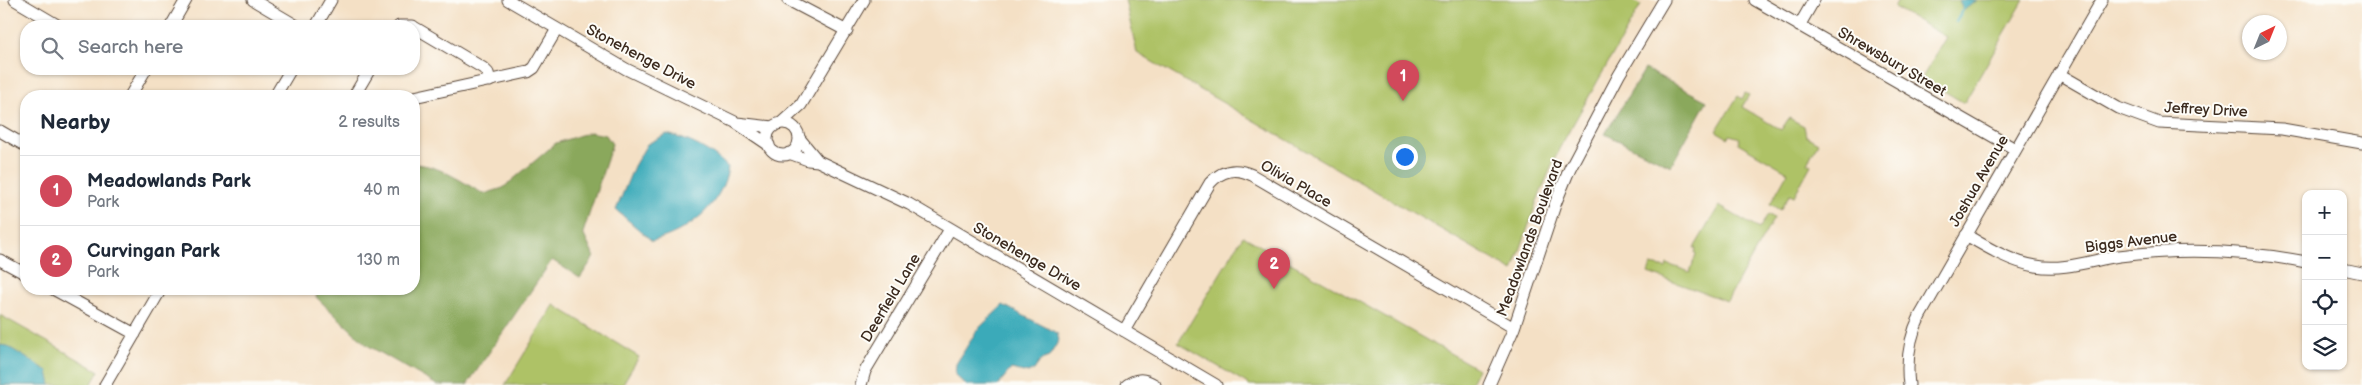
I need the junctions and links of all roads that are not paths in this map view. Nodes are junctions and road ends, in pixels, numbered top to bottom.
1 (15, 0) edge
2 (186, 0) edge
3 (253, 0) edge
4 (331, 0) edge
5 (508, 0) edge
6 (788, 0) edge
7 (864, 0) edge
8 (1664, 0) edge
9 (1755, 0) edge
10 (1814, 0) edge
11 (2102, 0) edge
12 (49, 20) edge
13 (174, 20) edge
14 (288, 20) edge
15 (319, 20) edge
16 (1799, 26) junction
17 (557, 29) junction
18 (420, 30) edge
19 (847, 31) junction
20 (2059, 74) junction
21 (142, 75) edge
22 (287, 75) edge
23 (366, 75) edge
24 (490, 81) junction
25 (134, 90) edge
26 (279, 90) edge
27 (358, 90) edge
28 (420, 96) edge
29 (801, 106) junction
30 (735, 122) junction
31 (777, 125) junction
32 (0, 131) edge
33 (798, 134) junction
34 (20, 143) edge
35 (2362, 143) edge
36 (769, 145) junction
37 (2015, 149) junction
38 (789, 153) junction
39 (818, 161) junction
40 (950, 229) junction
41 (1966, 235) junction
42 (0, 260) edge
43 (2302, 261) edge
44 (20, 270) edge
45 (2347, 270) edge
46 (2362, 273) edge
47 (64, 295) edge
48 (158, 295) edge
49 (1514, 328) junction
50 (1124, 331) junction
51 (135, 334) junction
52 (105, 385) edge
53 (861, 385) edge
54 (1128, 385) edge
55 (1155, 385) edge
56 (1216, 385) edge
57 (1488, 385) edge
58 (1909, 385) edge

1 - 12 street
2 - 13 street
3 - 14 street
4 - 15 street
5 - 17 street, Stonehenge Drive
6 - 19 street
7 - 19 street
8 - 49 street, Meadowlands Boulevard
9 - 16 street, Shrewsbury Street
10 - 16 street
11 - 20 street, Joshua Avenue
16 - 37 street, Shrewsbury Street
17 - 24 street
17 - 30 street, Stonehenge Drive
18 - 24 street
19 - 29 street
20 - 35 street, Jeffrey Drive
20 - 37 street, Joshua Avenue
21 - 25 street
22 - 26 street
23 - 27 street
24 - 28 street
29 - 31 street
29 - 33 street
30 - 31 street, Stonehenge Drive
30 - 36 street, Stonehenge Drive
31 - 33 street
31 - 36 street
32 - 34 street
33 - 38 street
33 - 39 street, Stonehenge Drive
36 - 38 street
37 - 41 street, Joshua Avenue
38 - 39 street, Stonehenge Drive
39 - 40 street, Stonehenge Drive
40 - 50 street, Stonehenge Drive
40 - 53 street, Deerfield Lane
41 - 43 street, Biggs Avenue
41 - 58 street, Joshua Avenue
42 - 44 street
45 - 46 street
47 - 51 street
48 - 51 street
49 - 50 street, Olivia Place
49 - 57 street, Meadowlands Boulevard
50 - 56 street, Stonehenge Drive
51 - 52 street
54 - 55 street

